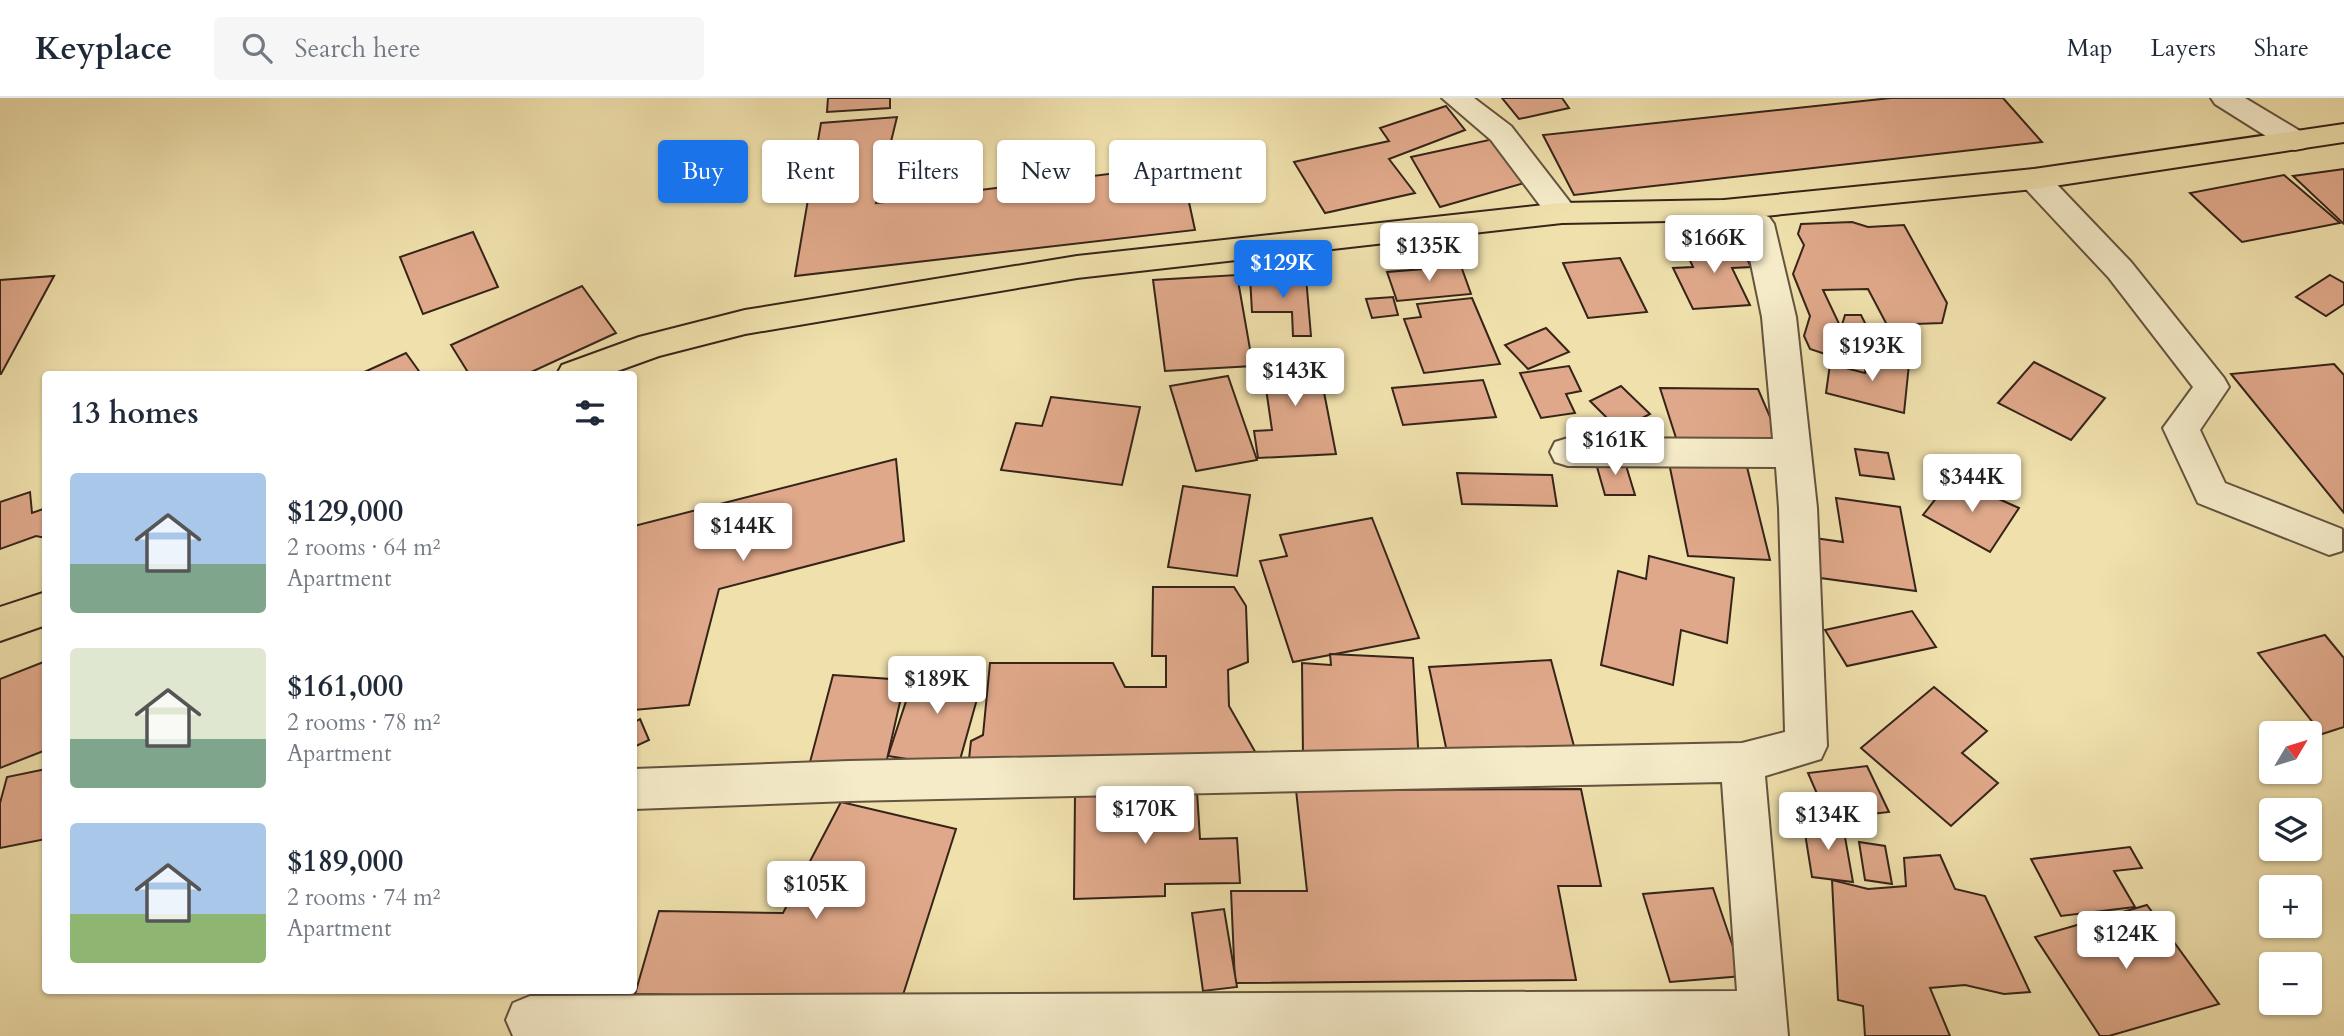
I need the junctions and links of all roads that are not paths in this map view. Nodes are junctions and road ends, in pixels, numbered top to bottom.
1 (1456, 98) edge
2 (2225, 98) edge
3 (2344, 133) edge
4 (2295, 141) junction
5 (2034, 179) junction
6 (1724, 210) junction
7 (1562, 213) junction
8 (588, 371) edge
9 (1568, 452) dead end
10 (1793, 453) junction
11 (2329, 540) dead end
12 (42, 609) edge
13 (0, 624) edge
14 (1742, 761) junction
15 (637, 789) edge
16 (530, 1015) edge
17 (1763, 1025) edge

1 - 7 street
2 - 4 street
3 - 4 main road
4 - 5 main road
5 - 6 main road
5 - 11 street
6 - 7 main road
6 - 10 street
7 - 8 main road
9 - 10 street
10 - 14 street
12 - 13 main road
14 - 15 street
14 - 17 street
16 - 17 street

